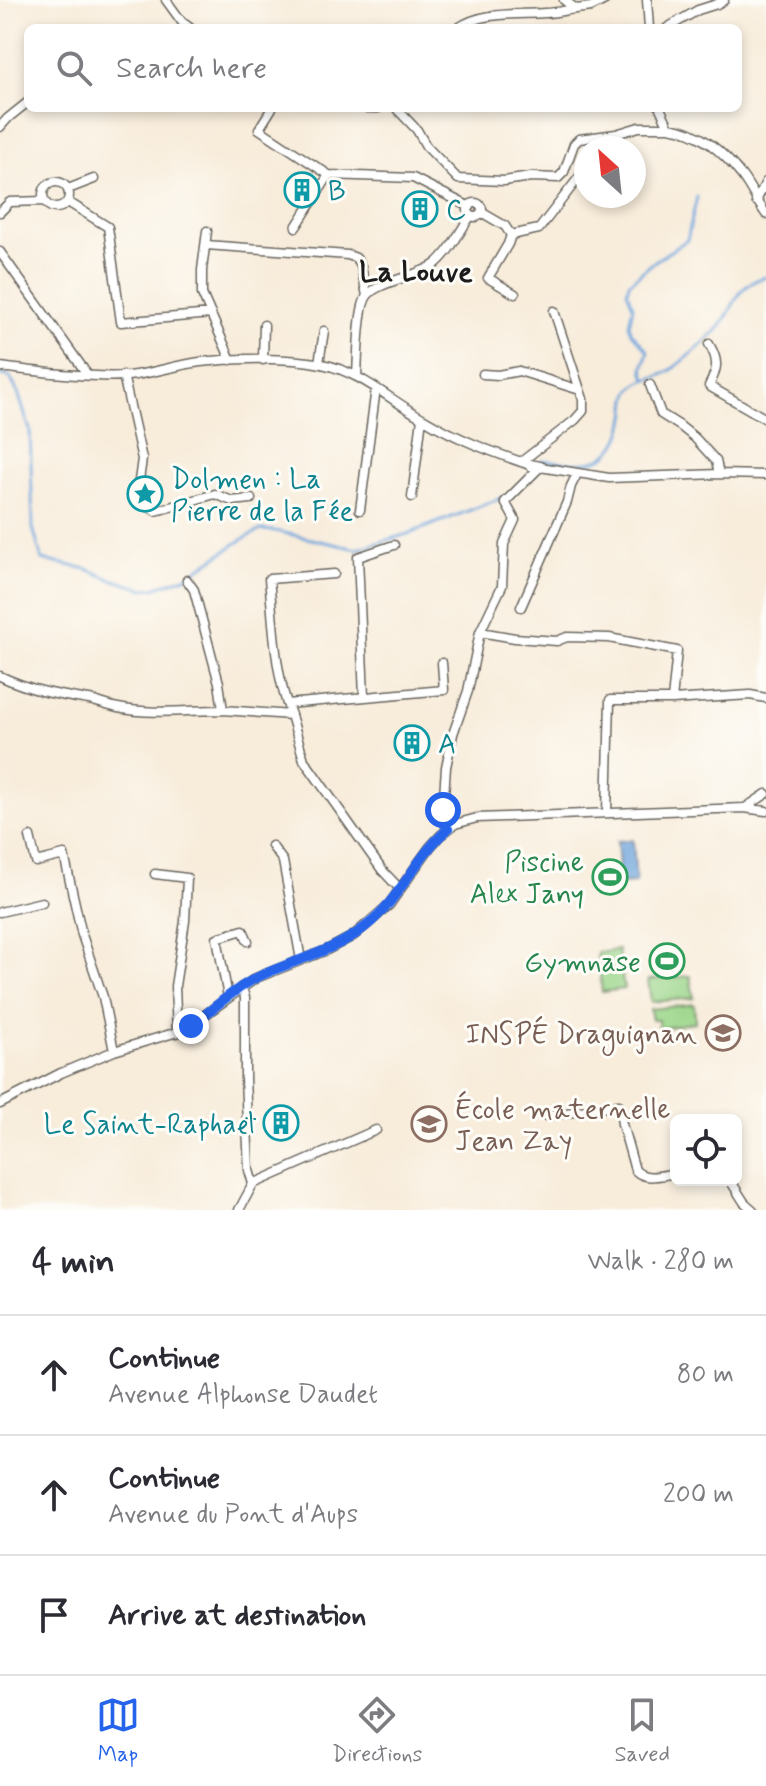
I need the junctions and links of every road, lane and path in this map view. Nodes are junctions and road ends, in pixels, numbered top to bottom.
1 (166, 0) edge
2 (564, 0) edge
3 (605, 0) edge
4 (647, 0) edge
5 (724, 0) edge
6 (576, 9) junction
7 (185, 24) edge
8 (464, 24) edge
9 (649, 24) edge
10 (674, 24) edge
11 (24, 105) edge
12 (270, 112) edge
13 (400, 112) edge
14 (662, 112) edge
15 (0, 127) edge
16 (669, 127) junction
17 (329, 175) junction
18 (94, 179) dead end
19 (766, 182) edge
20 (574, 184) edge
21 (68, 189) junction
22 (44, 201) junction
23 (756, 201) junction
24 (68, 202) junction
25 (470, 211) junction
26 (0, 212) edge
27 (766, 214) edge
28 (296, 227) dead end
29 (207, 231) dead end
30 (511, 235) junction
31 (206, 245) junction
32 (0, 252) edge
33 (515, 294) dead end
34 (367, 296) junction
35 (554, 311) dead end
36 (211, 314) junction
37 (264, 325) dead end
38 (324, 331) dead end
39 (709, 344) dead end
40 (231, 360) junction
41 (263, 360) junction
42 (319, 363) junction
43 (0, 367) edge
44 (87, 374) junction
45 (483, 374) dead end
46 (123, 375) junction
47 (357, 376) junction
48 (650, 385) dead end
49 (376, 388) junction
50 (580, 390) junction
51 (422, 418) junction
52 (766, 419) edge
53 (532, 465) junction
54 (577, 474) junction
55 (719, 474) junction
56 (766, 475) edge
57 (412, 497) dead end
58 (251, 499) dead end
59 (360, 510) dead end
60 (394, 545) dead end
61 (334, 574) dead end
62 (187, 580) dead end
63 (521, 607) dead end
64 (480, 632) junction
65 (442, 663) dead end
66 (0, 676) edge
67 (364, 697) junction
68 (766, 698) edge
69 (672, 700) junction
70 (287, 704) junction
71 (223, 710) junction
72 (291, 715) junction
73 (766, 794) edge
74 (744, 808) junction
75 (766, 811) edge
76 (607, 813) junction
77 (448, 829) junction
78 (30, 837) dead end
79 (272, 846) dead end
80 (155, 874) dead end
81 (400, 889) junction
82 (42, 902) dead end
83 (0, 912) edge
84 (248, 941) dead end
85 (301, 960) junction
86 (242, 987) junction
87 (228, 997) junction
88 (177, 1033) junction
89 (114, 1051) junction
90 (0, 1104) edge
91 (547, 1116) dead end
92 (376, 1130) dead end
93 (670, 1174) edge
94 (253, 1184) junction
95 (734, 1186) edge
96 (239, 1210) edge
97 (753, 1210) edge

1 - 7 street
2 - 6 street
3 - 6 street
4 - 9 street
5 - 10 street
6 - 8 street
11 - 15 street
12 - 17 street
13 - 16 street
14 - 16 street
16 - 23 street
17 - 25 street
17 - 28 street
18 - 21 street
19 - 23 street
20 - 30 street
21 - 22 street
21 - 24 street
22 - 24 street
22 - 26 street
23 - 27 street
24 - 36 street
25 - 30 street
25 - 34 street
29 - 31 street
30 - 33 street
31 - 34 street
31 - 36 street
32 - 44 street
34 - 47 street
35 - 50 street
36 - 40 street
37 - 41 street
38 - 42 street
39 - 52 street
40 - 41 street
40 - 46 street
41 - 42 street
42 - 47 street
43 - 44 street
44 - 46 street
45 - 50 street
46 - 58 street
47 - 49 street
48 - 55 street
49 - 51 street
49 - 59 street
50 - 53 street
51 - 53 street
51 - 57 street
53 - 54 street
53 - 64 street
54 - 55 street
54 - 63 street
55 - 56 street
60 - 67 street
61 - 70 street
62 - 71 street
64 - 69 street
64 - 77 street
65 - 67 street
66 - 71 street
67 - 70 street
68 - 69 street
69 - 76 street
70 - 72 street
71 - 72 street
72 - 81 street
73 - 74 street
74 - 75 street
74 - 76 street
76 - 77 street
77 - 81 street
78 - 89 street
79 - 85 street
80 - 88 street
81 - 85 street
82 - 83 street
84 - 87 street
85 - 86 street
86 - 87 street
86 - 94 street
87 - 88 street
88 - 89 street
89 - 90 street
91 - 93 street
92 - 94 street
94 - 96 street
95 - 97 street

